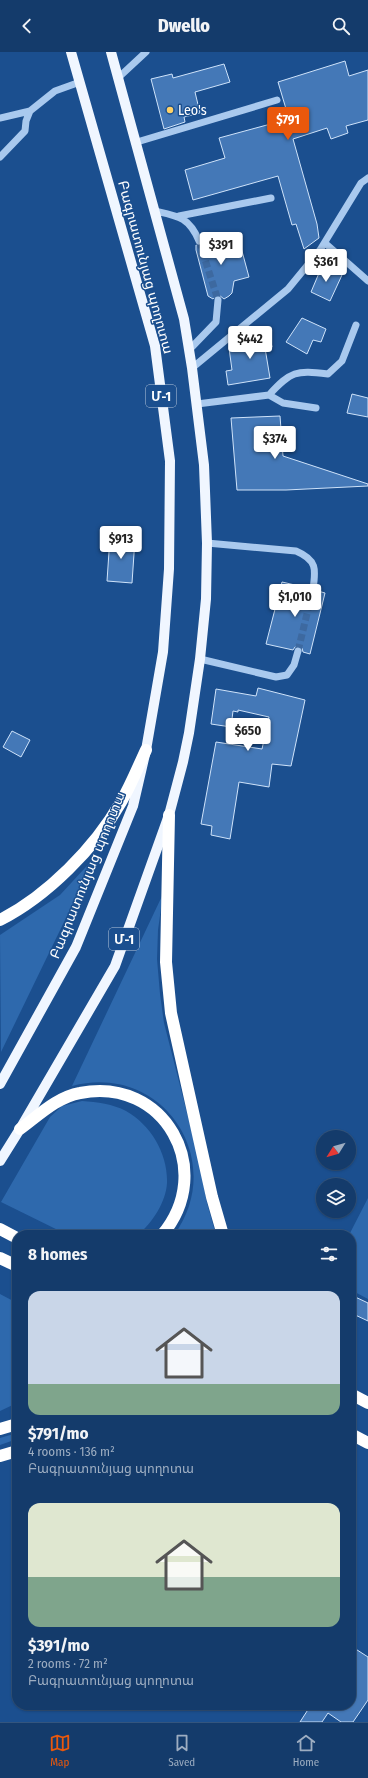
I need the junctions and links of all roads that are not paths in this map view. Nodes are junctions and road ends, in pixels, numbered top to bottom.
1 (71, 52) edge
2 (111, 52) edge
3 (146, 52) edge
4 (118, 78) junction
5 (80, 82) junction
6 (277, 100) dead end
7 (30, 112) junction
8 (0, 118) edge
9 (137, 142) junction
10 (0, 157) edge
11 (368, 178) edge
12 (271, 198) dead end
13 (155, 211) junction
14 (179, 216) junction
15 (199, 241) tunnel mouth
16 (325, 243) junction
17 (368, 281) edge
18 (218, 300) tunnel mouth
19 (356, 325) dead end
20 (189, 350) junction
21 (192, 368) junction
22 (269, 395) junction
23 (197, 404) junction
24 (316, 408) dead end
25 (207, 543) junction
26 (313, 590) tunnel mouth
27 (298, 651) tunnel mouth
28 (200, 659) junction
29 (146, 750) junction
30 (169, 815) junction
31 (0, 920) edge
32 (0, 1084) edge
33 (20, 1129) junction
34 (0, 1161) edge
35 (0, 1229) edge
36 (165, 1230) edge
37 (222, 1230) edge
38 (12, 1235) edge
39 (0, 1258) edge
40 (12, 1264) edge
41 (356, 1397) edge
42 (368, 1403) edge
43 (12, 1425) edge
44 (0, 1429) edge
45 (356, 1437) edge
46 (368, 1443) edge
47 (12, 1452) edge
48 (0, 1456) edge

1 - 5 main road, Բագրատունյաց պողոտա / Մ-1
2 - 4 main road, Բագրատունյաց պողոտա / Մ-1
3 - 4 street
4 - 9 main road, Բագրատունյաց պողոտա / Մ-1
5 - 7 street
5 - 29 main road, Բագրատունյաց պողոտա / Մ-1
6 - 9 street
7 - 8 street
7 - 10 street
9 - 13 main road, Բագրատունյաց պողոտա / Մ-1
11 - 16 street
12 - 14 street
13 - 14 street
13 - 20 main road, Բագրատունյաց պողոտա / Մ-1
14 - 15 street
16 - 17 street
16 - 21 street
18 - 20 street
19 - 22 street
20 - 21 main road, Բագրատունյաց պողոտա / Մ-1
21 - 23 main road, Բագրատունյաց պողոտա / Մ-1
22 - 23 street
22 - 24 street
23 - 25 main road, Բագրատունյաց պողոտա / Մ-1
25 - 26 street
25 - 28 main road, Բագրատունյաց պողոտա / Մ-1
27 - 28 street
28 - 30 main road, Բագրատունյաց պողոտա / Մ-1
29 - 31 highway
29 - 32 main road, Բագրատունյաց պողոտա / Մ-1
30 - 33 main road, Բագրատունյաց պողոտա / Մ-1
30 - 37 highway
33 - 34 main road, Բագրատունյաց պողոտա / Մ-1
33 - 36 highway
35 - 38 highway
39 - 40 highway
41 - 42 highway
43 - 44 highway
45 - 46 highway
47 - 48 highway

